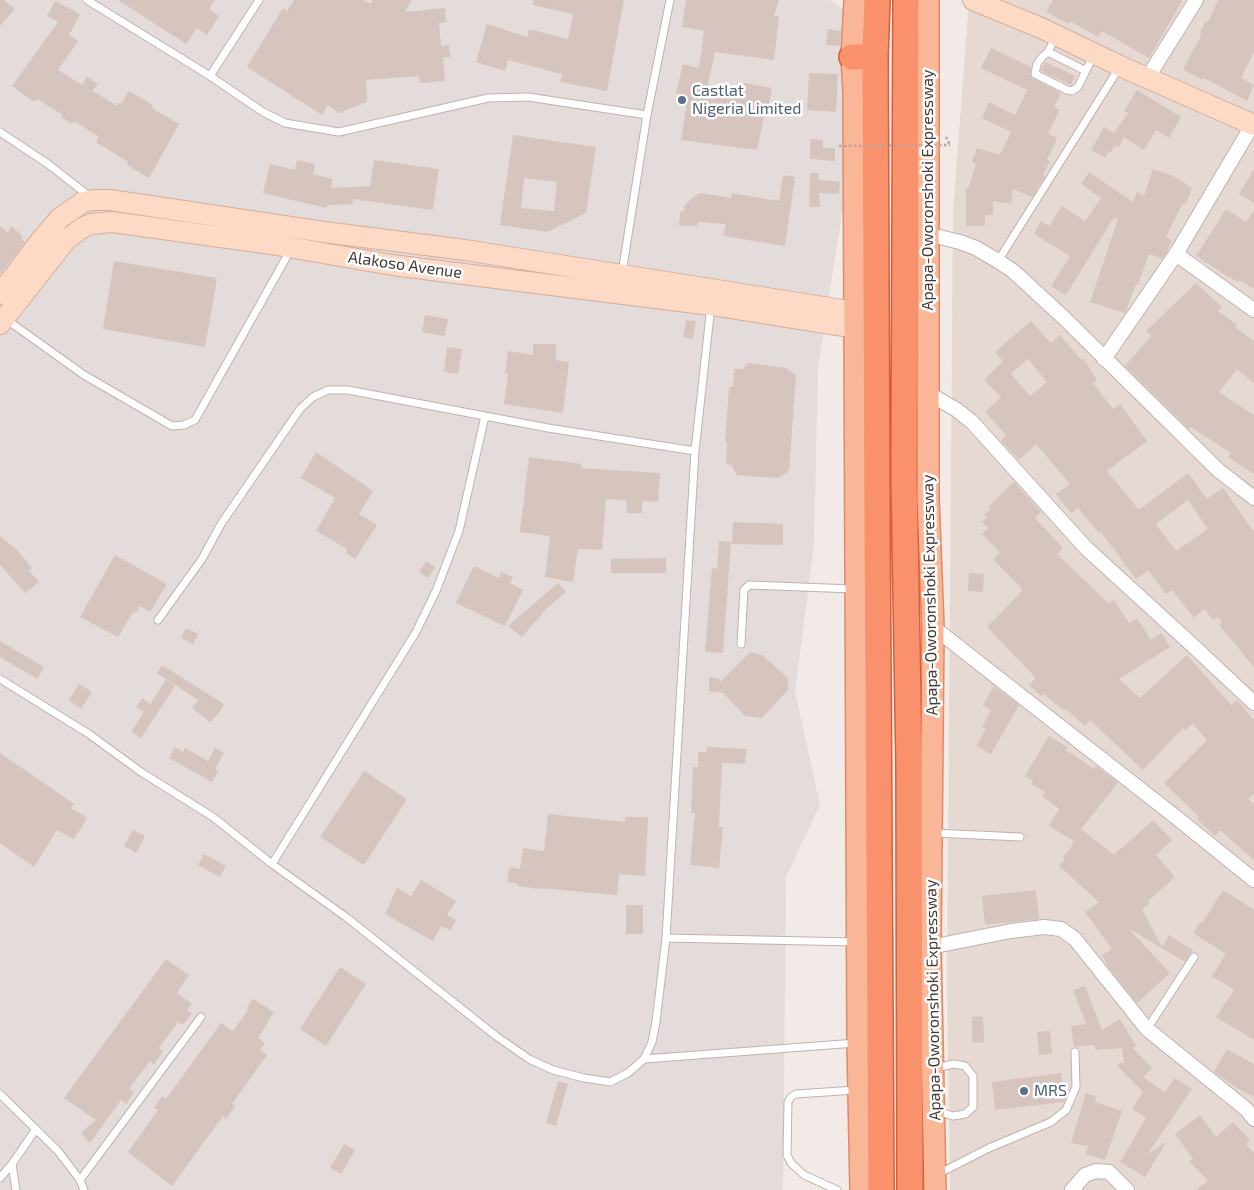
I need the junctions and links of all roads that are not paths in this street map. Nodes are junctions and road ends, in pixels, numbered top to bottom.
1 (87, 0) edge
2 (259, 0) edge
3 (670, 0) edge
4 (855, 0) edge
5 (877, 0) edge
6 (906, 0) edge
7 (928, 0) edge
8 (973, 0) edge
9 (1196, 0) edge
10 (1052, 44) junction
11 (864, 57) junction
12 (1090, 62) junction
13 (1120, 66) junction
14 (210, 76) junction
15 (1148, 77) junction
16 (647, 115) junction
17 (1254, 124) edge
18 (0, 132) edge
19 (102, 211) junction
20 (927, 234) junction
21 (293, 247) junction
22 (1176, 254) junction
23 (998, 261) junction
24 (622, 274) junction
25 (0, 294) edge
26 (711, 305) junction
27 (1254, 310) edge
28 (855, 320) junction
29 (2, 321) edge
30 (1104, 359) junction
31 (928, 393) junction
32 (485, 416) junction
33 (695, 451) junction
34 (1254, 498) edge
35 (856, 589) junction
36 (158, 620) dead end
37 (933, 627) junction
38 (741, 644) dead end
39 (0, 679) edge
40 (1254, 703) edge
41 (931, 832) junction
42 (1020, 837) dead end
43 (272, 864) junction
44 (1254, 880) edge
45 (666, 938) junction
46 (858, 942) junction
47 (930, 947) junction
48 (1194, 957) dead end
49 (201, 1017) dead end
50 (1147, 1029) junction
51 (858, 1043) junction
52 (1075, 1052) dead end
53 (644, 1060) junction
54 (932, 1068) junction
55 (859, 1090) junction
56 (0, 1094) edge
57 (1251, 1110) edge
58 (934, 1111) junction
59 (36, 1129) junction
60 (12, 1164) junction
61 (0, 1178) edge
62 (80, 1180) junction
63 (935, 1183) edge
64 (16, 1190) edge
65 (84, 1190) edge
66 (837, 1190) edge
67 (861, 1190) edge
68 (882, 1190) edge
69 (910, 1190) edge
70 (1072, 1190) edge
71 (1127, 1190) edge

1 - 14 lane
2 - 14 lane
3 - 16 lane
4 - 11 main road
5 - 11 highway
6 - 69 highway, Apapa-Oworonshoki Expressway
7 - 20 main road, Apapa-Oworonshoki Expressway
8 - 10 street
9 - 15 street
10 - 12 street
10 - 12 lane
11 - 28 main road
11 - 68 highway
12 - 13 street
13 - 15 street
13 - 23 lane
14 - 16 lane
15 - 17 street
16 - 24 lane
17 - 22 street
18 - 19 lane
19 - 21 street, Alakoso Avenue
19 - 24 street, Alakoso Avenue
19 - 25 street, Alakoso Avenue
19 - 29 street, Alakoso Avenue
20 - 23 street
20 - 31 main road, Apapa-Oworonshoki Expressway
21 - 26 street, Alakoso Avenue
21 - 29 lane
22 - 27 street
22 - 30 street
23 - 30 street
24 - 28 street, Alakoso Avenue
26 - 28 street, Alakoso Avenue
26 - 33 lane
28 - 35 main road
30 - 34 street
31 - 37 main road, Apapa-Oworonshoki Expressway
31 - 40 street
32 - 33 lane
32 - 36 lane
32 - 43 lane
33 - 45 lane
35 - 38 lane
35 - 46 main road
37 - 41 main road, Apapa-Oworonshoki Expressway
37 - 44 street
39 - 43 lane
41 - 42 lane
41 - 47 main road, Apapa-Oworonshoki Expressway
43 - 53 lane
45 - 46 lane
45 - 53 lane
46 - 51 main road
47 - 50 street
47 - 54 main road, Apapa-Oworonshoki Expressway
48 - 50 lane
49 - 62 lane
50 - 57 street
51 - 53 lane
51 - 55 main road
52 - 63 lane
54 - 58 main road, Apapa-Oworonshoki Expressway
54 - 58 lane
55 - 66 lane
55 - 67 main road
56 - 59 lane
58 - 63 main road, Apapa-Oworonshoki Expressway
59 - 60 lane
59 - 62 lane
60 - 61 lane
60 - 64 lane
62 - 65 lane
70 - 71 street

